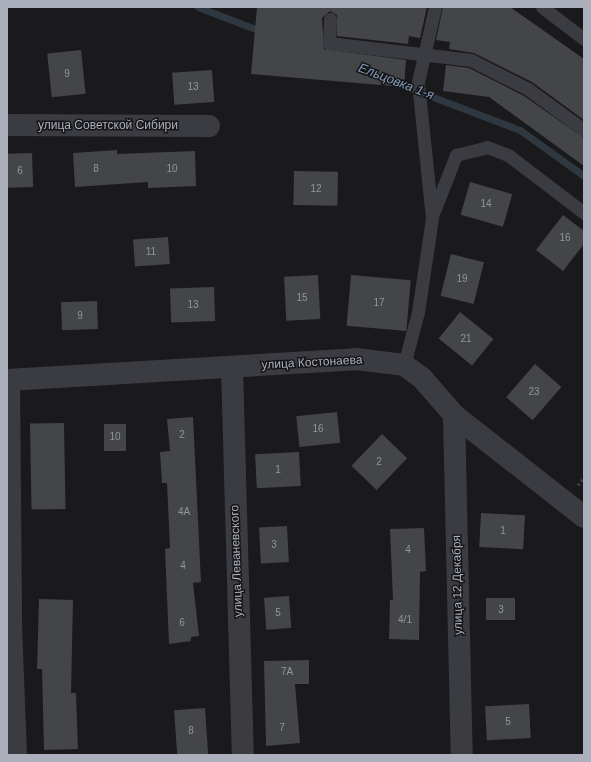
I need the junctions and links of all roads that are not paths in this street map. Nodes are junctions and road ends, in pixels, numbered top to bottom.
1 (435, 7) edge
2 (542, 7) edge
3 (330, 20) dead end
4 (584, 39) edge
5 (426, 52) junction
6 (7, 125) edge
7 (208, 126) dead end
8 (584, 130) edge
9 (584, 213) edge
10 (432, 218) junction
11 (404, 365) junction
12 (232, 367) junction
13 (8, 380) edge
14 (454, 415) junction
15 (584, 517) edge
16 (16, 755) edge
17 (243, 755) edge
18 (462, 755) edge

1 - 5 lane
2 - 4 lane
3 - 5 lane
5 - 8 lane
5 - 10 lane
6 - 7 street, улица Советской Сибири
9 - 10 lane
10 - 11 lane
11 - 12 street, улица Костонаева
11 - 14 street, улица Костонаева
12 - 13 street, улица Костонаева
12 - 17 street, улица Леваневского
13 - 16 street
14 - 15 street, улица Костонаева
14 - 18 street, улица 12 Декабря

